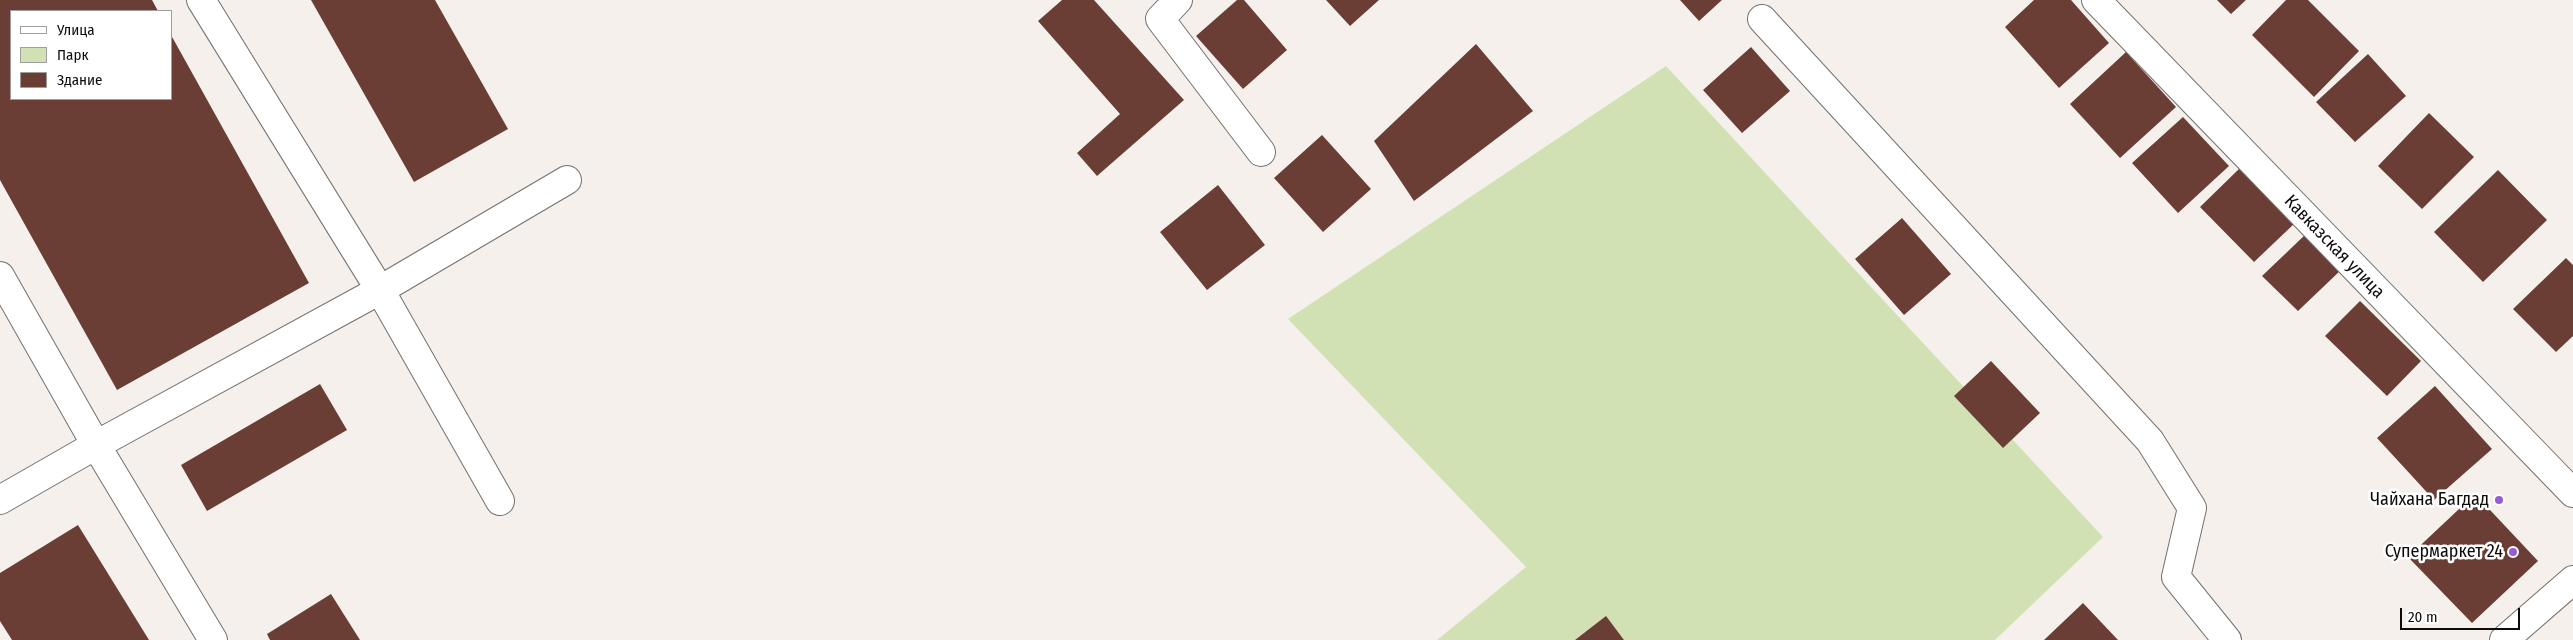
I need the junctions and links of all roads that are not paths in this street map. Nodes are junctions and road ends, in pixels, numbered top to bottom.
1 (201, 0) edge
2 (1178, 0) edge
3 (2096, 0) edge
4 (1762, 19) dead end
5 (1261, 152) dead end
6 (566, 180) dead end
7 (0, 276) edge
8 (380, 290) junction
9 (96, 445) junction
10 (2573, 494) edge
11 (0, 500) edge
12 (500, 501) dead end
13 (2573, 580) edge
14 (213, 640) edge
15 (2227, 640) edge
16 (2504, 640) edge

1 - 8 street
2 - 5 street
3 - 10 street, Кавказская улица
4 - 15 street
6 - 8 street
7 - 9 street
8 - 9 street
8 - 12 street
9 - 11 street
9 - 14 street
13 - 16 street

